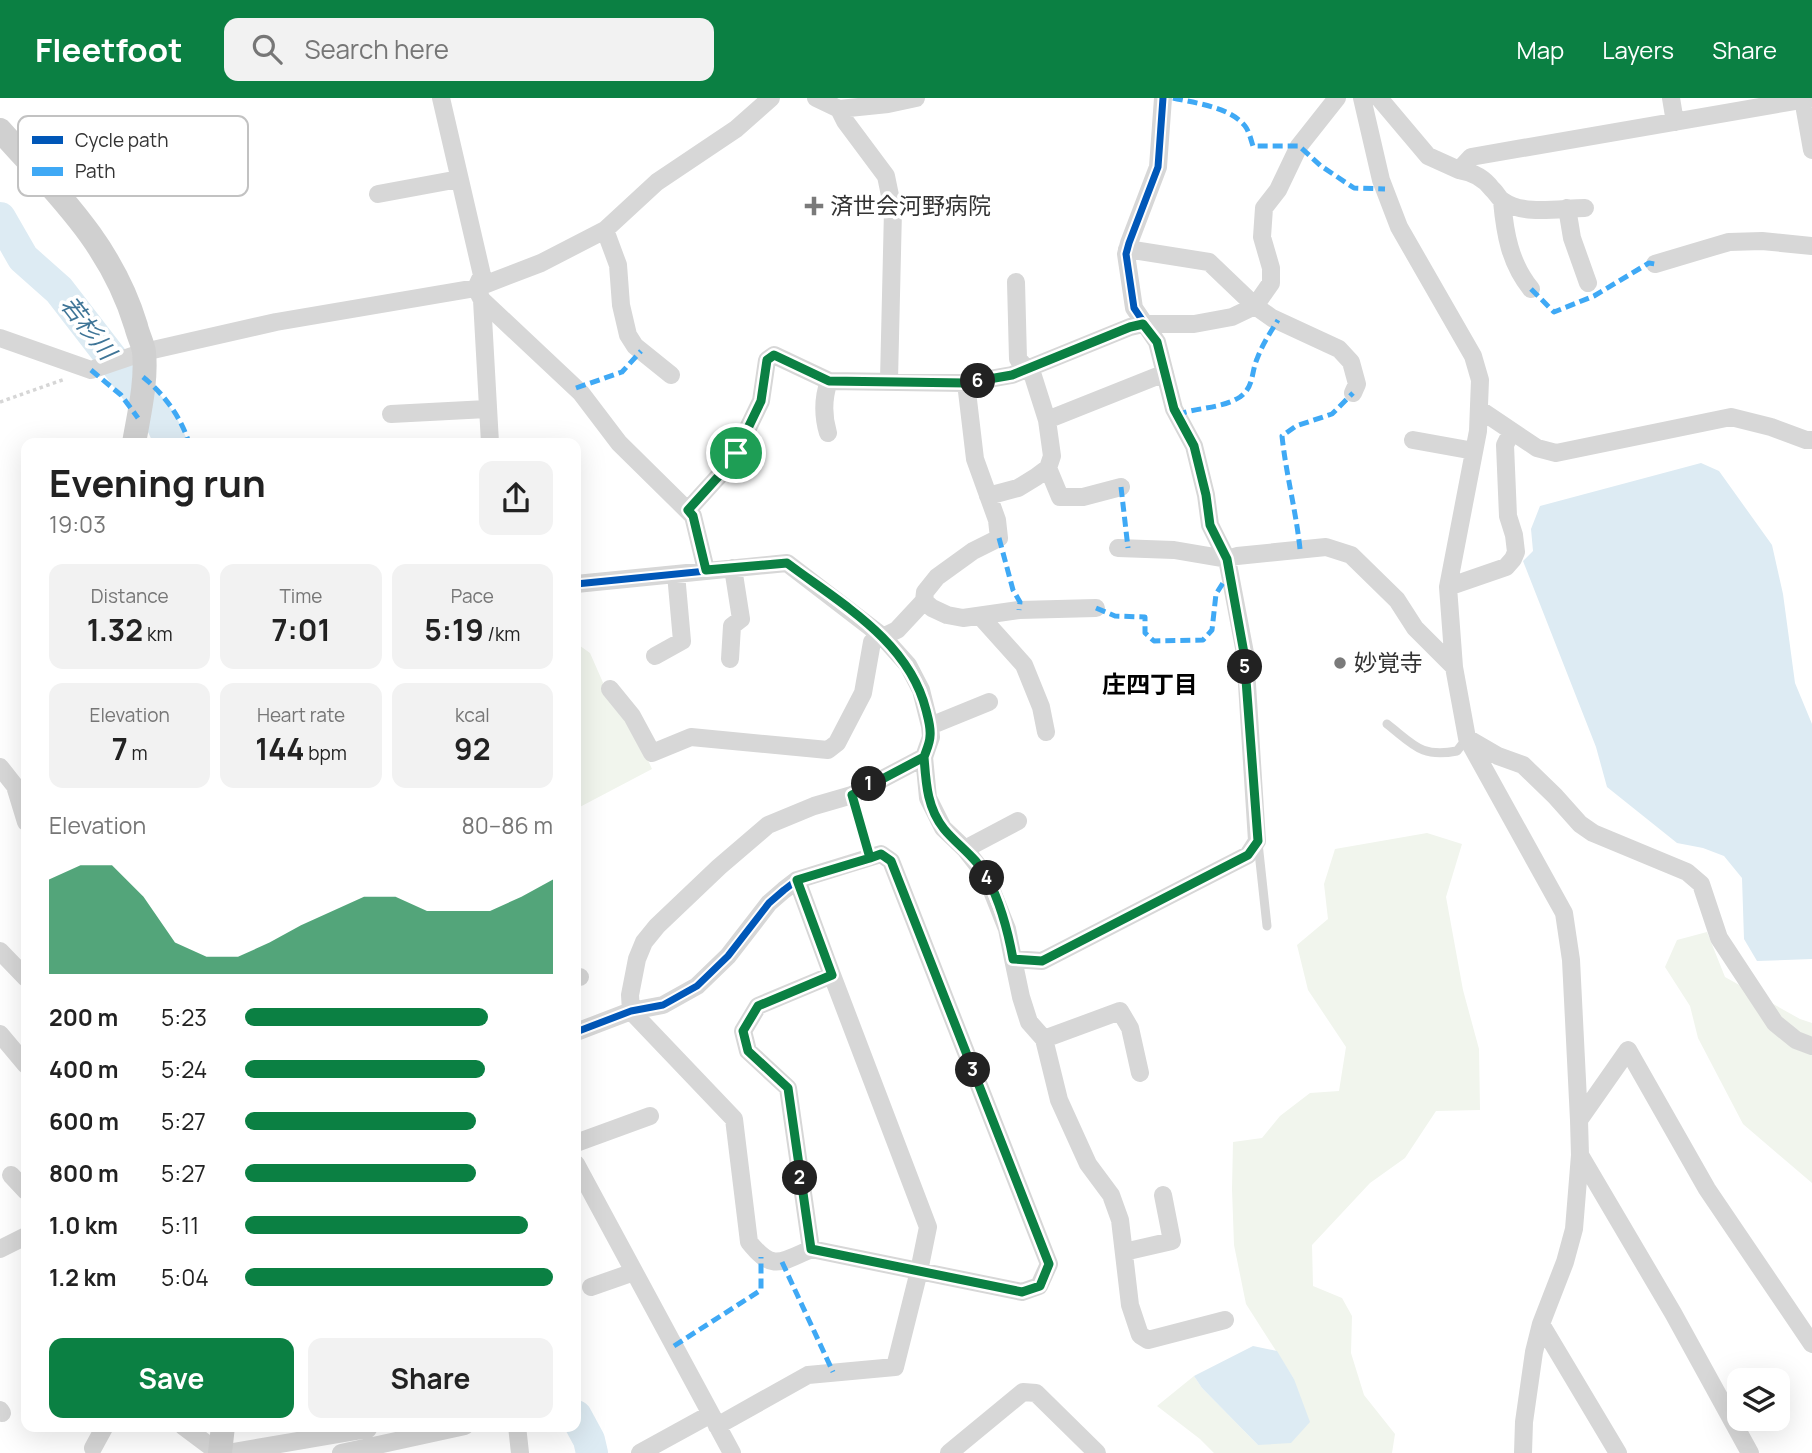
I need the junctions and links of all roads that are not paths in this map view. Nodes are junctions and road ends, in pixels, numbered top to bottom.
1 (441, 98) edge
2 (771, 98) edge
3 (816, 98) edge
4 (916, 98) edge
5 (1163, 98) edge
6 (1336, 98) edge
7 (1362, 98) edge
8 (1379, 98) edge
9 (1671, 98) edge
10 (1808, 99) edge
11 (839, 108) junction
12 (1675, 122) junction
13 (0, 130) edge
14 (1812, 150) edge
15 (18, 151) edge
16 (1460, 170) junction
17 (459, 179) junction
18 (378, 194) dead end
19 (58, 196) edge
20 (1502, 201) junction
21 (605, 230) junction
22 (1812, 246) edge
23 (1127, 249) junction
24 (1654, 264) dead end
25 (1016, 282) dead end
26 (1588, 283) dead end
27 (1531, 289) dead end
28 (479, 294) junction
29 (1255, 306) junction
30 (1143, 324) junction
31 (0, 338) edge
32 (138, 363) junction
33 (1027, 370) junction
34 (1165, 373) junction
35 (671, 375) dead end
36 (889, 380) junction
37 (829, 381) junction
38 (966, 383) junction
39 (1353, 393) dead end
40 (487, 409) junction
41 (1479, 409) junction
42 (391, 414) dead end
43 (1048, 420) junction
44 (828, 433) dead end
45 (1511, 433) junction
46 (135, 438) edge
47 (490, 438) edge
48 (1413, 440) dead end
49 (1809, 440) edge
50 (1474, 451) junction
51 (1812, 458) edge
52 (1048, 468) junction
53 (1121, 487) dead end
54 (988, 496) junction
55 (688, 510) junction
56 (1118, 548) dead end
57 (1227, 559) junction
58 (733, 568) junction
59 (706, 570) junction
60 (676, 574) junction
61 (581, 584) edge
62 (1448, 587) junction
63 (924, 601) junction
64 (1096, 608) dead end
65 (980, 616) junction
66 (882, 636) junction
67 (655, 656) dead end
68 (730, 659) dead end
69 (1454, 667) junction
70 (610, 689) dead end
71 (989, 702) dead end
72 (1387, 724) dead end
73 (930, 726) junction
74 (1046, 732) dead end
75 (1467, 738) junction
76 (924, 757) junction
77 (1, 769) edge
78 (21, 806) edge
79 (1018, 821) dead end
80 (1258, 841) junction
81 (965, 849) junction
82 (797, 880) junction
83 (1268, 926) dead end
84 (0, 951) edge
85 (1013, 959) junction
86 (21, 973) edge
87 (832, 975) junction
88 (631, 1012) junction
89 (581, 1030) edge
90 (0, 1034) edge
91 (1044, 1039) junction
92 (1812, 1046) edge
93 (21, 1059) edge
94 (1140, 1073) dead end
95 (650, 1116) dead end
96 (1579, 1120) junction
97 (581, 1141) edge
98 (1580, 1155) junction
99 (581, 1173) edge
100 (11, 1175) dead end
101 (21, 1186) edge
102 (1163, 1195) dead end
103 (21, 1238) edge
104 (0, 1249) edge
105 (811, 1249) junction
106 (1124, 1252) junction
107 (919, 1271) junction
108 (634, 1272) junction
109 (591, 1287) dead end
110 (1224, 1320) dead end
111 (1541, 1324) junction
112 (1812, 1344) edge
113 (714, 1420) junction
114 (102, 1432) edge
115 (191, 1432) edge
116 (222, 1432) edge
117 (350, 1432) edge
118 (437, 1432) edge
119 (518, 1432) edge
120 (93, 1448) dead end
121 (1092, 1451) edge
122 (220, 1453) edge
123 (227, 1453) edge
124 (341, 1453) edge
125 (520, 1453) edge
126 (640, 1453) edge
127 (732, 1453) edge
128 (949, 1453) edge
129 (1523, 1453) edge
130 (1618, 1453) edge
131 (1750, 1453) edge

1 - 17 street
2 - 21 street
3 - 11 street
4 - 11 street
5 - 23 street
6 - 29 street
7 - 41 street
8 - 16 street
9 - 12 street
10 - 12 street
10 - 14 street
11 - 36 street
12 - 16 street
13 - 15 main road
16 - 20 street
17 - 18 street
17 - 28 street
19 - 32 main road
20 - 26 street
20 - 27 street
21 - 28 street
21 - 35 street
22 - 24 street
23 - 29 street
23 - 30 street
25 - 33 street
28 - 32 street
28 - 40 street
28 - 55 street
29 - 30 street
29 - 39 street
30 - 33 street
30 - 34 street
31 - 32 street
32 - 46 main road
33 - 38 street
33 - 43 street
34 - 43 street
34 - 57 street
36 - 37 street
36 - 38 street
37 - 44 street
37 - 55 street
38 - 54 street
40 - 42 street
40 - 47 street
41 - 45 street
41 - 50 street
43 - 52 street
45 - 49 street
45 - 62 street
48 - 50 street
49 - 51 street
50 - 62 street
52 - 53 street
52 - 54 street
54 - 63 street
55 - 59 street
56 - 57 street
57 - 69 street
57 - 80 street
58 - 59 street
58 - 66 street
58 - 68 street
59 - 60 street
60 - 61 street
60 - 67 street
62 - 69 street
63 - 65 street
63 - 66 street
64 - 65 street
65 - 74 street
66 - 70 street
66 - 73 street
69 - 75 street
71 - 73 street
72 - 75 lane
73 - 76 street
75 - 92 street
75 - 96 street
76 - 81 street
76 - 88 street
77 - 78 street
79 - 81 street
80 - 83 lane
80 - 85 street
81 - 85 street
82 - 87 street
82 - 88 street
82 - 107 street
84 - 86 street
85 - 91 street
87 - 105 street
87 - 107 street
88 - 89 street
88 - 105 street
90 - 93 street
91 - 94 street
91 - 106 street
95 - 97 street
96 - 98 street
96 - 112 street
98 - 111 street
98 - 131 street
99 - 108 street
100 - 101 street
102 - 106 street
103 - 104 street
105 - 107 street
106 - 110 street
107 - 113 street
108 - 109 street
108 - 113 street
111 - 129 street
111 - 130 street
113 - 126 street
113 - 127 street
114 - 120 street
115 - 122 street
116 - 122 main road
117 - 123 street
118 - 124 street
119 - 125 street
121 - 128 street

